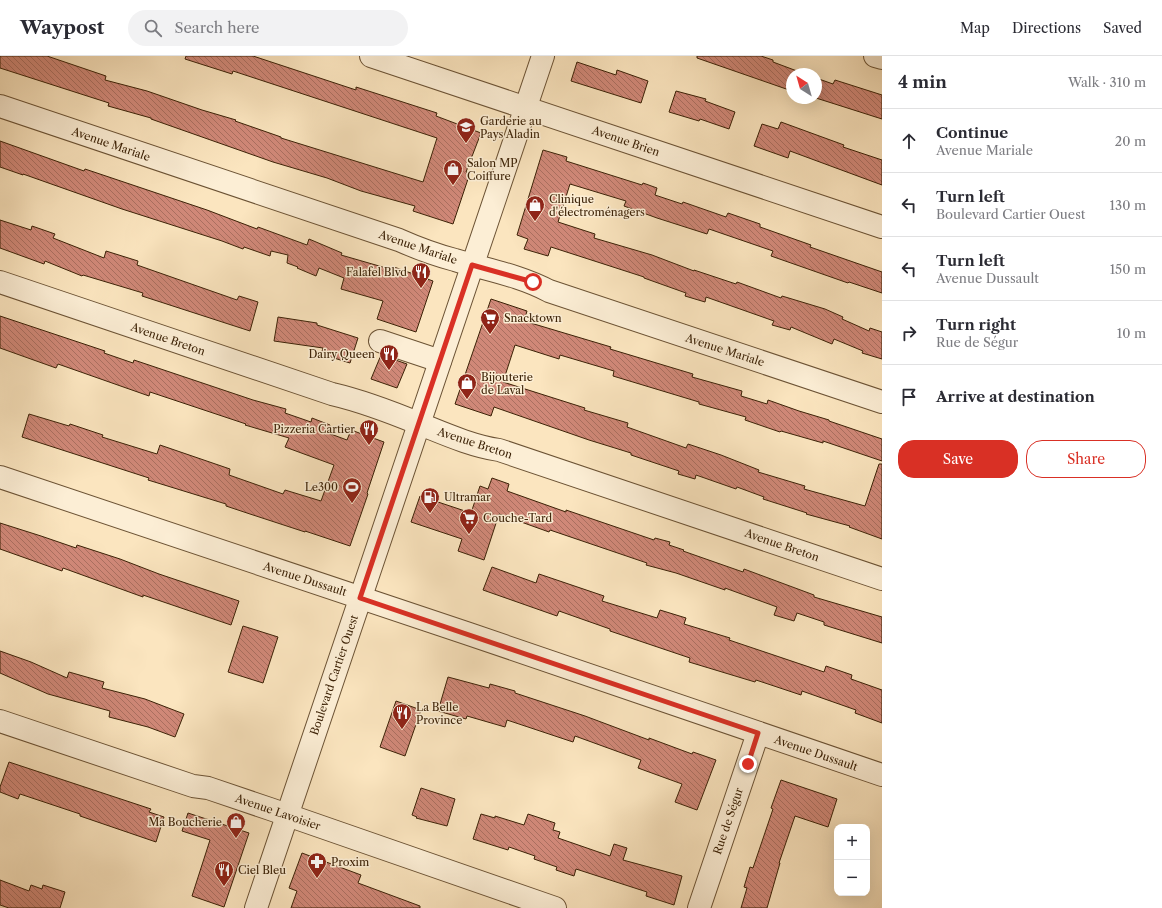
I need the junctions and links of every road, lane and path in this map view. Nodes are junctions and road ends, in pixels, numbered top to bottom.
1 (371, 56) edge
2 (543, 56) edge
3 (875, 56) edge
4 (882, 58) edge
5 (0, 106) edge
6 (526, 107) junction
7 (882, 227) edge
8 (472, 265) junction
9 (0, 282) edge
10 (380, 341) dead end
11 (440, 361) junction
12 (882, 402) edge
13 (419, 424) junction
14 (0, 477) edge
15 (882, 579) edge
16 (360, 598) junction
17 (0, 721) edge
18 (758, 733) junction
19 (882, 775) edge
20 (288, 815) junction
21 (256, 908) edge
22 (556, 908) edge
23 (699, 908) edge

1 - 6 street, Avenue Brien
2 - 6 street, Boulevard Cartier Ouest
3 - 4 street
5 - 8 street, Avenue Mariale
6 - 7 street, Avenue Brien
6 - 8 street, Boulevard Cartier Ouest
8 - 11 street, Boulevard Cartier Ouest
8 - 12 street, Avenue Mariale
9 - 13 street, Avenue Breton
10 - 11 street
11 - 13 street, Boulevard Cartier Ouest
13 - 15 street, Avenue Breton
13 - 16 street, Boulevard Cartier Ouest
14 - 16 street, Avenue Dussault
16 - 18 street, Avenue Dussault
16 - 20 street, Boulevard Cartier Ouest
17 - 20 street, Avenue Lavoisier
18 - 19 street, Avenue Dussault
18 - 23 street, Rue de Ségur
20 - 21 street, Boulevard Cartier Ouest
20 - 22 street, Avenue Lavoisier

